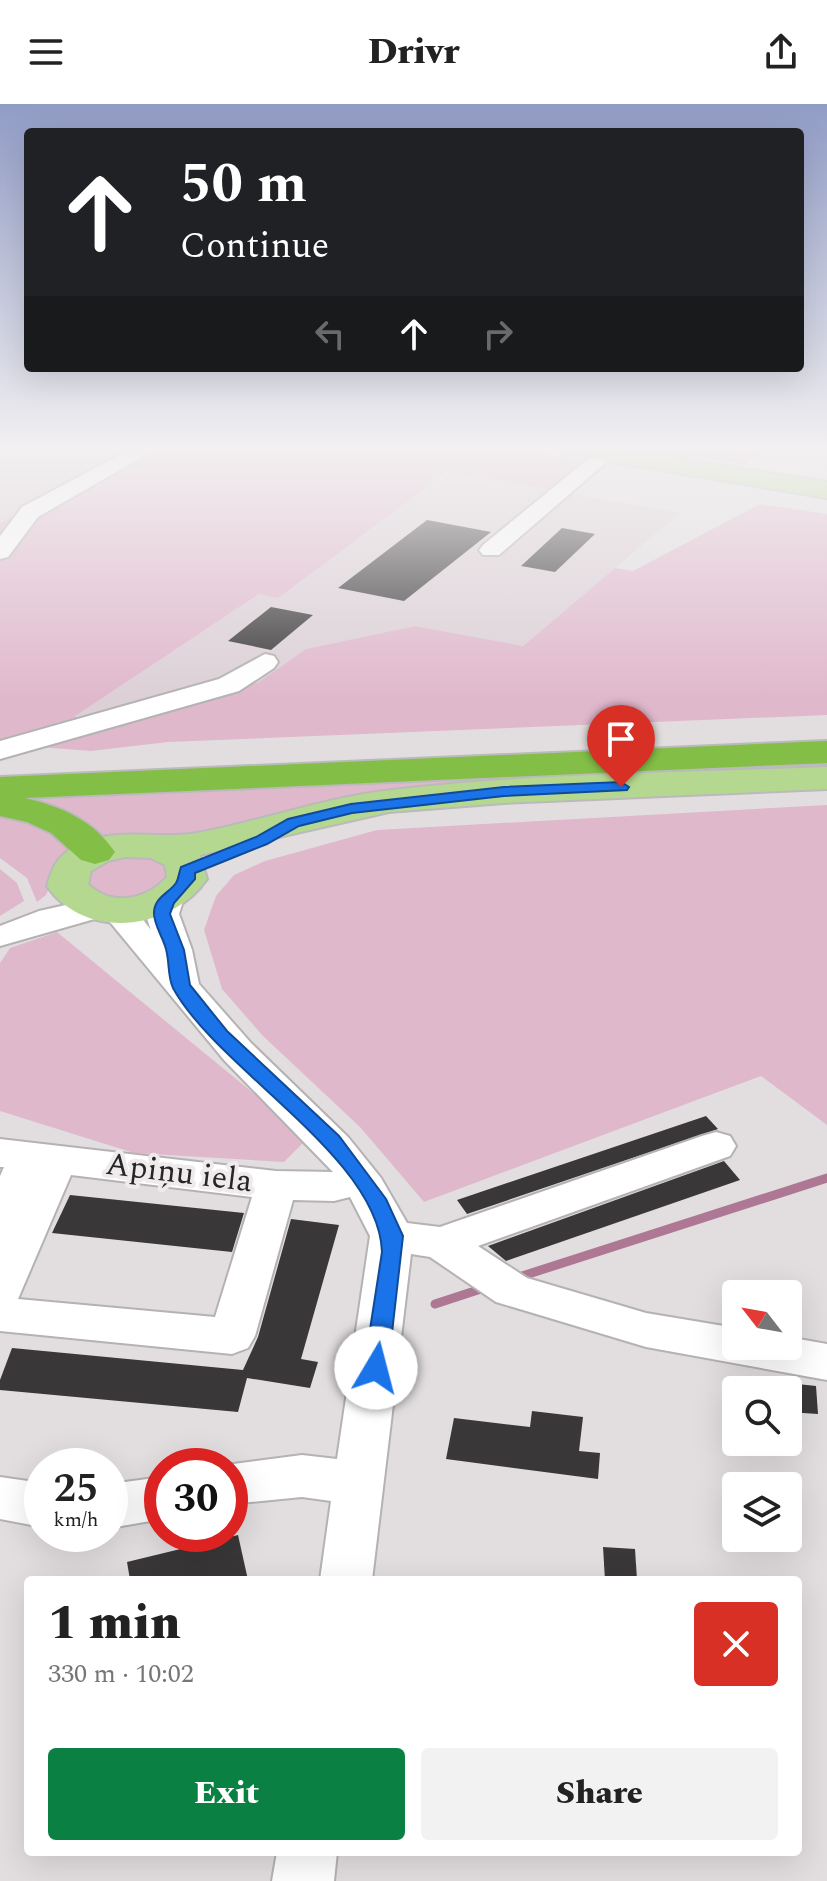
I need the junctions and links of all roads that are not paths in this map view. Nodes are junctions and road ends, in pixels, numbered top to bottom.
1 (15, 532) edge
2 (513, 532) edge
3 (491, 550) dead end
4 (0, 552) edge
5 (265, 662) dead end
6 (827, 736) edge
7 (0, 750) edge
8 (827, 752) edge
9 (0, 771) edge
10 (827, 778) edge
11 (0, 788) edge
12 (0, 805) edge
13 (95, 852) junction
14 (172, 873) junction
15 (94, 901) junction
16 (0, 934) edge
17 (181, 986) junction
18 (716, 1146) dead end
19 (28, 1156) edge
20 (357, 1180) junction
21 (276, 1185) junction
22 (3, 1211) edge
23 (392, 1236) junction
24 (441, 1243) junction
25 (0, 1291) edge
26 (0, 1314) edge
27 (827, 1362) edge
28 (248, 1481) edge
29 (358, 1483) junction
30 (0, 1498) edge
31 (24, 1502) edge
32 (346, 1576) edge
33 (306, 1856) edge
34 (303, 1881) edge

1 - 4 street
2 - 3 street
5 - 7 street
6 - 9 highway
8 - 11 highway
10 - 14 main road
12 - 13 highway
13 - 14 main road
13 - 15 main road
14 - 15 main road
14 - 17 street
15 - 16 street
15 - 17 street
17 - 20 street
18 - 24 street
19 - 21 street, Apiņu iela
19 - 22 street
19 - 25 street
20 - 21 street, Apiņu iela
20 - 23 street
21 - 26 street
23 - 24 street
23 - 29 street
24 - 27 street
28 - 29 street
29 - 32 street
30 - 31 street
33 - 34 street

